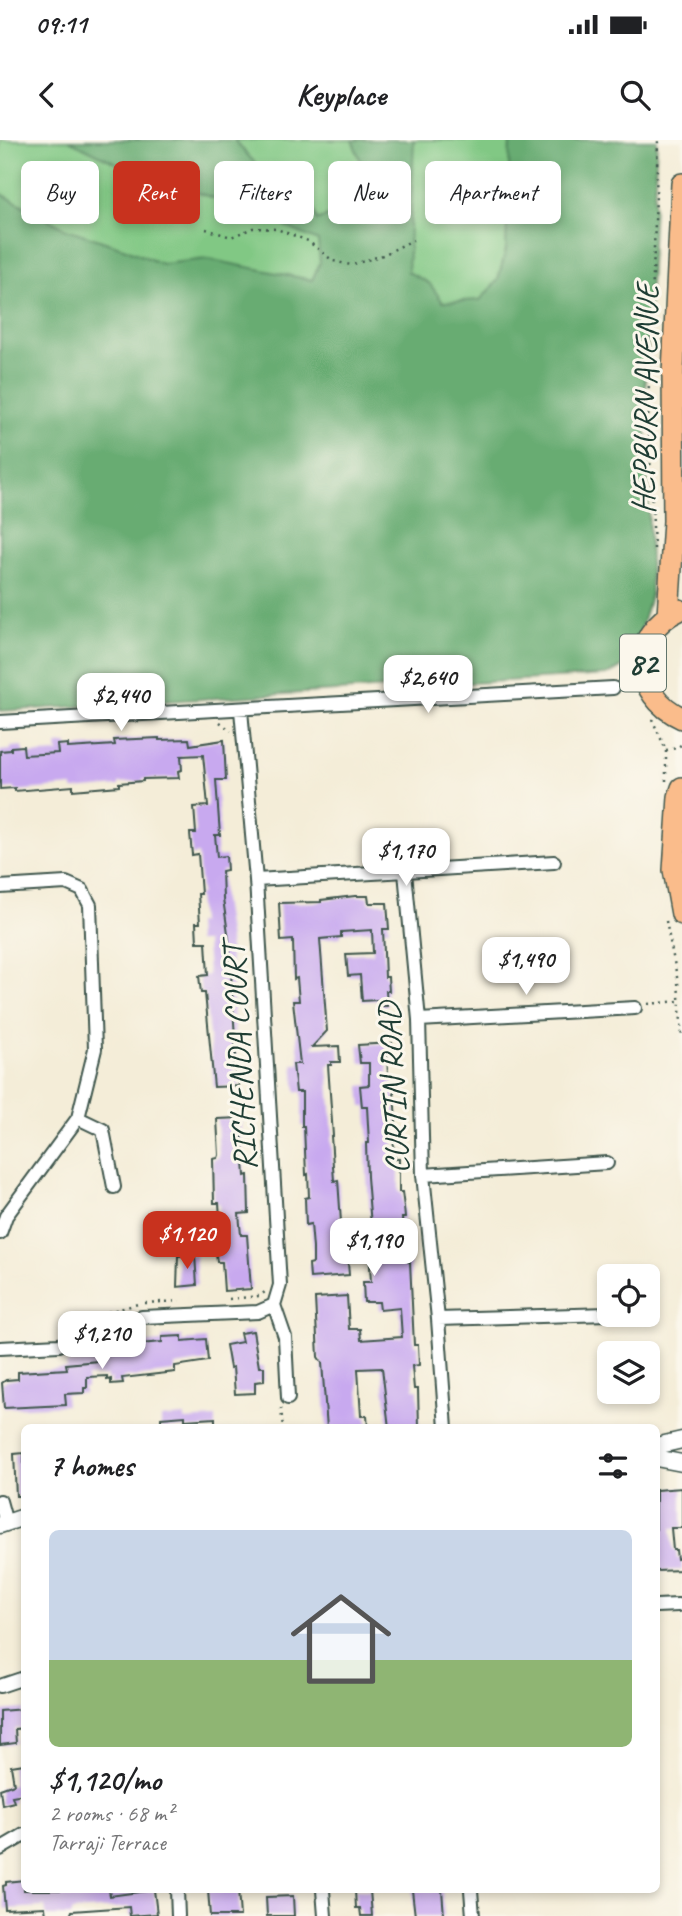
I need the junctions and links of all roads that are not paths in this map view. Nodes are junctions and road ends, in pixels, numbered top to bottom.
1 (682, 184) edge
2 (675, 612) edge
3 (613, 688) dead end
4 (241, 710) junction
5 (674, 715) edge
6 (0, 722) edge
7 (682, 733) edge
8 (682, 788) edge
9 (554, 862) dead end
10 (405, 872) junction
11 (256, 880) junction
12 (0, 887) edge
13 (682, 914) edge
14 (635, 1008) road end
15 (419, 1020) junction
16 (79, 1118) junction
17 (607, 1163) dead end
18 (423, 1175) junction
19 (114, 1187) dead end
20 (3, 1215) edge
21 (0, 1233) edge
22 (274, 1305) junction
23 (597, 1314) edge
24 (438, 1319) junction
25 (0, 1348) edge
26 (288, 1398) road end
27 (446, 1424) edge
28 (682, 1440) edge
29 (660, 1445) edge
30 (660, 1459) edge
31 (682, 1463) edge
32 (0, 1501) edge
33 (21, 1518) edge
34 (3, 1524) edge
35 (678, 1605) dead end
36 (660, 1606) edge
37 (21, 1679) edge
38 (0, 1686) edge
39 (21, 1837) edge
40 (0, 1849) edge
41 (177, 1893) edge
42 (323, 1893) edge
43 (471, 1893) edge
44 (178, 1916) edge
45 (325, 1916) edge
46 (473, 1916) edge

1 - 2 main road, HEPBURN AVENUE / 82
2 - 5 main road, 82
3 - 4 street
4 - 6 street
4 - 11 street, RICHENDA COURT
5 - 7 main road, 82
8 - 13 main road
9 - 10 street
10 - 11 street
10 - 15 street, CURTIN ROAD
11 - 22 street, RICHENDA COURT
12 - 16 street
14 - 15 street
15 - 18 street, CURTIN ROAD
16 - 19 street
16 - 20 street
17 - 18 street
18 - 24 street, CURTIN ROAD
20 - 21 street
22 - 25 street
22 - 26 street, RICHENDA COURT
23 - 24 street
24 - 27 street, CURTIN ROAD
28 - 29 street
30 - 31 street
32 - 34 street
33 - 34 street
35 - 36 street
37 - 38 street
39 - 40 street
41 - 44 street
42 - 45 street
43 - 46 street

